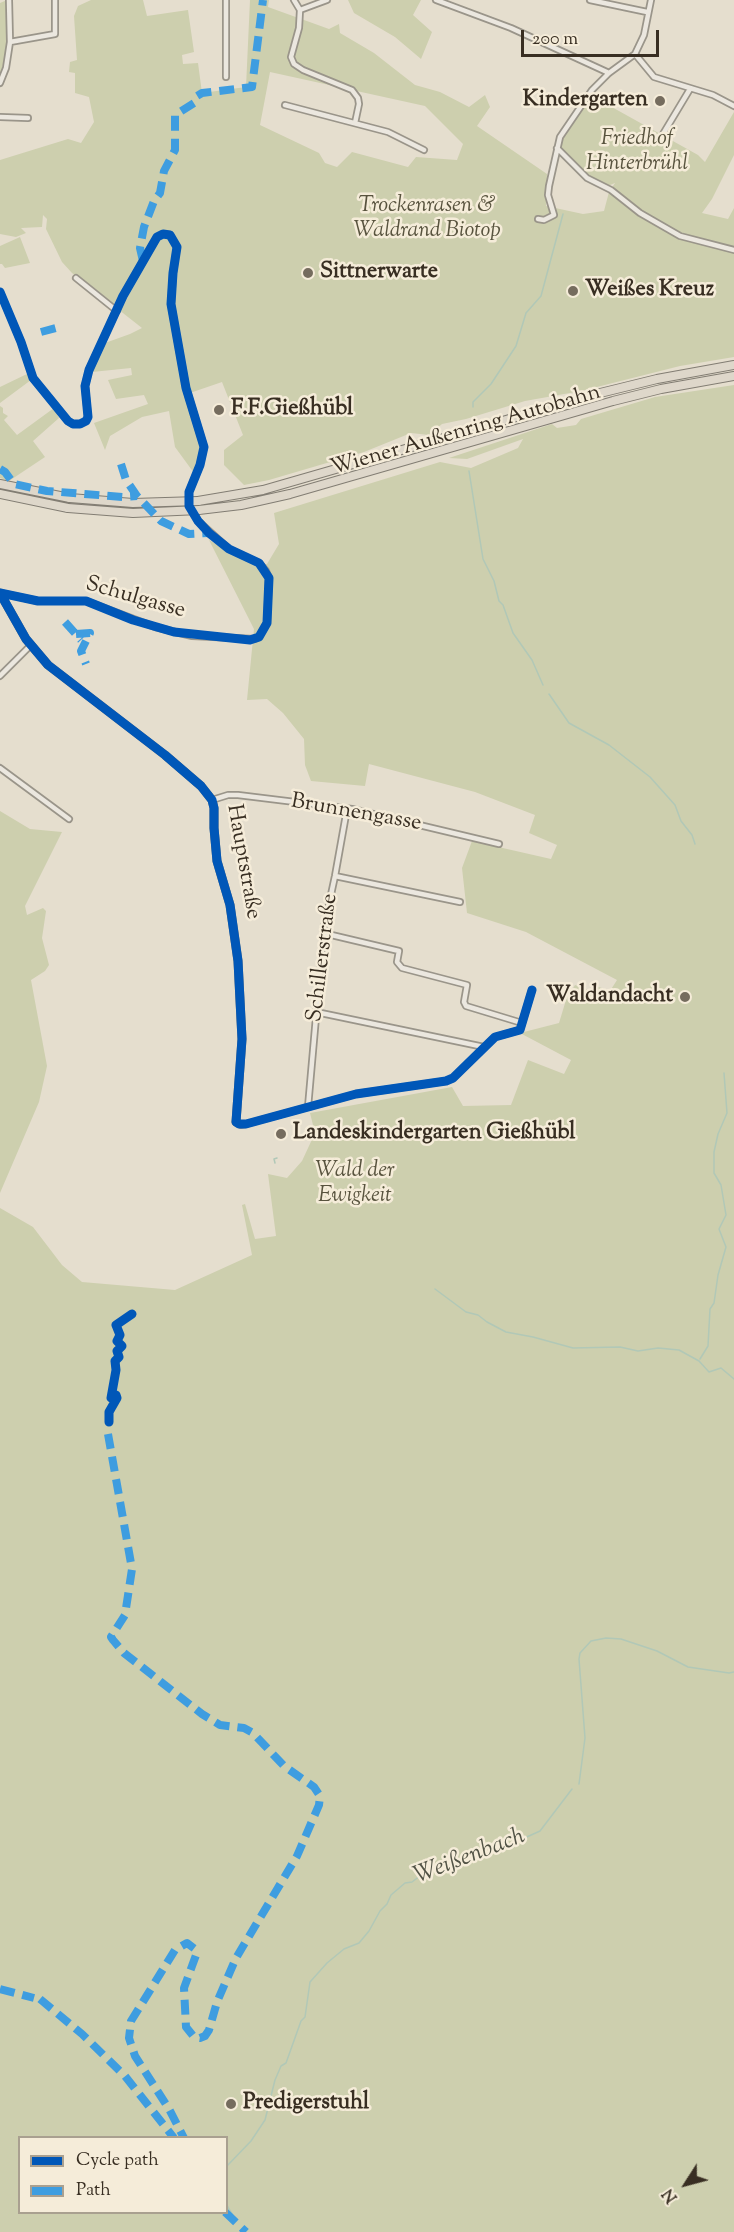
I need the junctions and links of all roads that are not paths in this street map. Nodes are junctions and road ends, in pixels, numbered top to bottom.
1 (9, 0) edge
2 (55, 0) edge
3 (226, 0) edge
4 (294, 0) edge
5 (327, 0) edge
6 (436, 0) edge
7 (590, 0) edge
8 (651, 0) edge
9 (300, 10) junction
10 (647, 12) junction
11 (10, 42) junction
12 (635, 54) junction
13 (609, 73) junction
14 (226, 77) dead end
15 (0, 83) edge
16 (690, 89) junction
17 (285, 105) dead end
18 (734, 106) edge
19 (0, 117) edge
20 (28, 118) dead end
21 (355, 123) junction
22 (663, 134) dead end
23 (557, 148) junction
24 (424, 150) dead end
25 (538, 219) dead end
26 (734, 250) edge
27 (76, 278) dead end
28 (0, 292) edge
29 (117, 310) junction
30 (734, 364) edge
31 (734, 376) edge
32 (0, 484) edge
33 (0, 494) edge
34 (0, 593) edge
35 (31, 645) junction
36 (0, 676) edge
37 (0, 768) edge
38 (212, 800) junction
39 (347, 809) junction
40 (69, 819) dead end
41 (499, 844) dead end
42 (335, 876) junction
43 (460, 902) dead end
44 (323, 933) junction
45 (532, 990) dead end
46 (316, 1012) junction
47 (522, 1023) junction
48 (483, 1047) junction
49 (308, 1107) junction
50 (237, 1122) joint

1 - 11 street
2 - 11 street
3 - 14 street
4 - 9 street
5 - 9 street
6 - 13 street
7 - 10 street
8 - 10 street
9 - 21 street
10 - 12 street
11 - 15 street
12 - 13 street
12 - 16 street
13 - 23 street
16 - 18 street
16 - 22 street
17 - 21 street
19 - 20 street
21 - 24 street
23 - 25 street
23 - 26 street
27 - 29 street
28 - 29 street
29 - 34 street, Schulgasse
30 - 32 highway, Wiener Außenring Autobahn, bridge
31 - 33 highway, Wiener Außenring Autobahn, bridge
34 - 35 street, Hauptstraße
35 - 36 street
35 - 38 street, Hauptstraße
37 - 40 street
38 - 39 street, Brunnengasse
38 - 50 street, Hauptstraße
39 - 41 street, Brunnengasse
39 - 42 street, Schillerstraße
42 - 43 street
42 - 44 street, Schillerstraße
44 - 46 street, Schillerstraße
44 - 47 street
45 - 47 street
46 - 48 street
46 - 49 street, Schillerstraße
47 - 48 street
48 - 49 street
49 - 50 street

